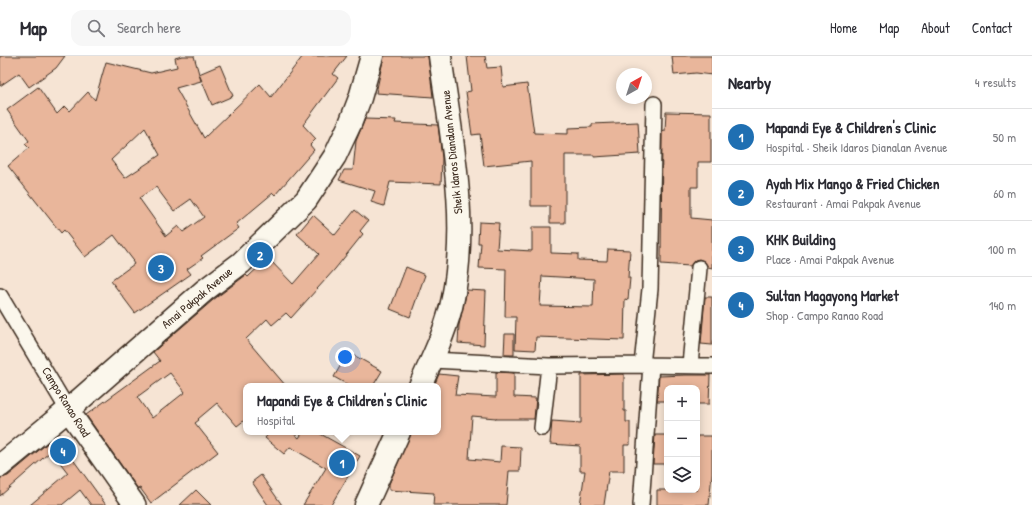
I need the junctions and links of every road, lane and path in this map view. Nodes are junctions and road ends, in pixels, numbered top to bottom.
1 (372, 56) edge
2 (440, 56) edge
3 (654, 104) dead end
4 (700, 268) dead end
5 (0, 296) edge
6 (432, 360) junction
7 (646, 365) junction
8 (690, 365) junction
9 (549, 366) junction
10 (712, 366) edge
11 (421, 383) edge
12 (68, 410) junction
13 (542, 428) dead end
14 (398, 435) edge
15 (0, 466) edge
16 (135, 505) edge
17 (366, 505) edge
18 (641, 505) edge

1 - 12 main road, Amai Pakpak Avenue
2 - 6 main road, Sheik Idaros Dianalan Avenue
3 - 7 street
4 - 8 street
5 - 12 street, Campo Ranao Road
6 - 9 street
6 - 11 main road, Sheik Idaros Dianalan Avenue
7 - 8 street
7 - 9 street
7 - 18 street
8 - 10 street
9 - 13 street
12 - 15 main road, Amai Pakpak Avenue
12 - 16 main road, Campo Ranao Road
14 - 17 main road

